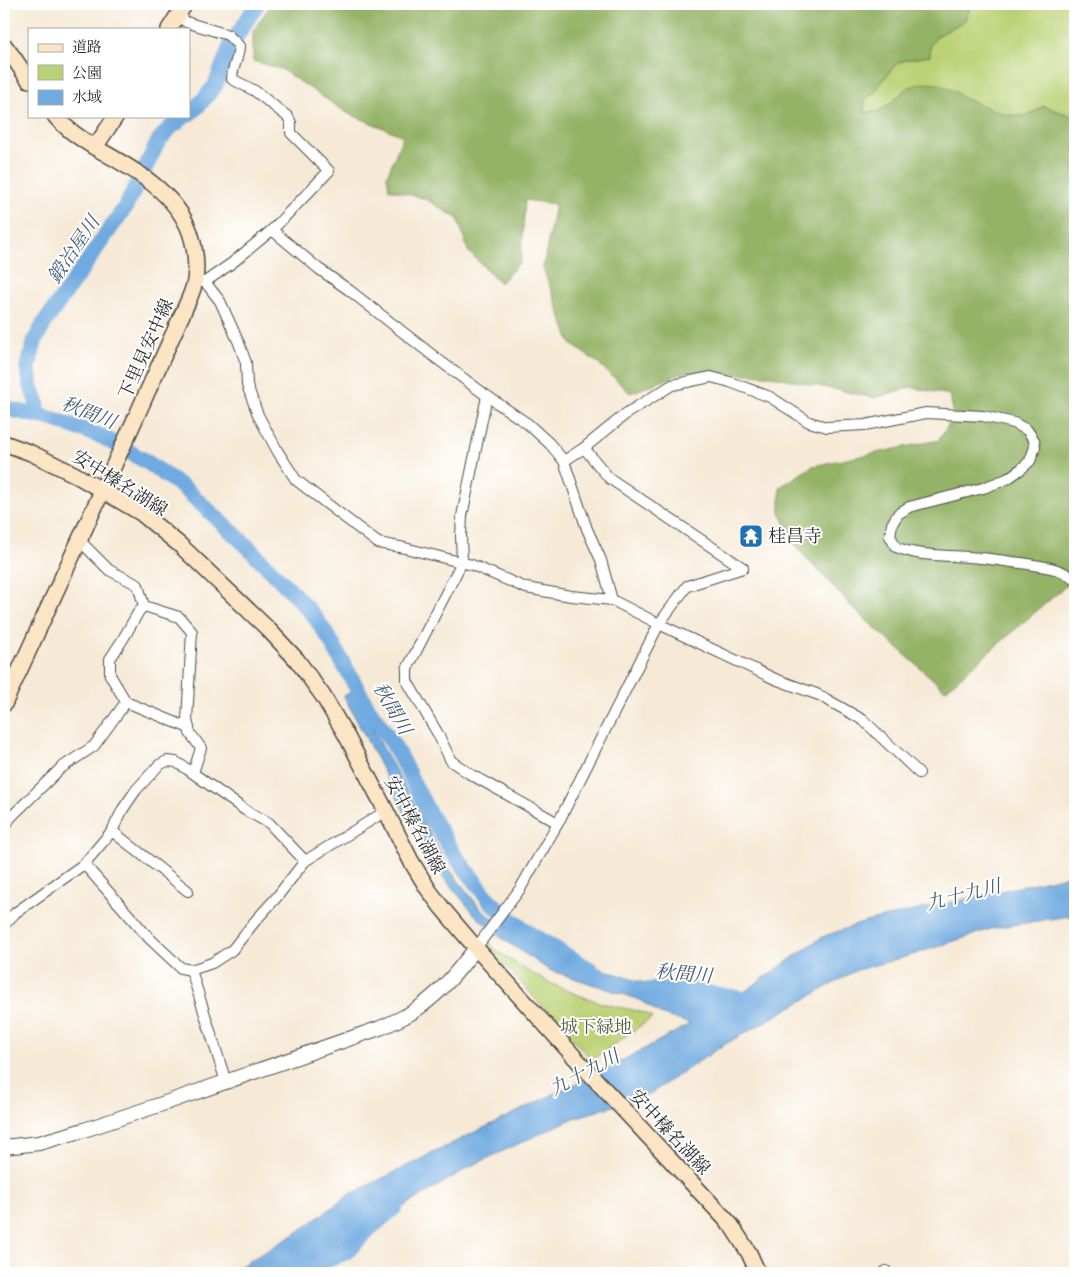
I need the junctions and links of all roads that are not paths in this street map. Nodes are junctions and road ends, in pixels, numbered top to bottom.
1 (182, 9) edge
2 (170, 28) edge
3 (4, 45) edge
4 (28, 78) edge
5 (57, 118) edge
6 (115, 118) edge
7 (95, 147) junction
8 (272, 230) junction
9 (200, 282) junction
10 (487, 396) junction
11 (4, 443) edge
12 (584, 448) junction
13 (564, 461) junction
14 (101, 491) junction
15 (79, 540) junction
16 (462, 562) junction
17 (1075, 580) edge
18 (612, 600) junction
19 (144, 606) junction
20 (658, 624) junction
21 (126, 702) junction
22 (4, 704) edge
23 (189, 728) junction
24 (193, 773) junction
25 (919, 773) dead end
26 (386, 812) junction
27 (558, 823) junction
28 (4, 829) edge
29 (112, 831) junction
30 (305, 861) junction
31 (84, 864) junction
32 (188, 891) dead end
33 (4, 924) edge
34 (476, 948) junction
35 (191, 970) junction
36 (226, 1082) junction
37 (4, 1147) edge
38 (758, 1273) edge

1 - 2 main road
1 - 8 street
3 - 4 main road
5 - 7 main road
6 - 7 main road
7 - 9 main road, 下里見安中線
8 - 9 street
8 - 10 street
9 - 14 main road, 下里見安中線
9 - 16 street
10 - 13 street
10 - 16 street
11 - 14 main road, 安中榛名湖線
12 - 13 street
12 - 17 street
12 - 20 street
13 - 18 street
14 - 15 main road, 下里見安中線
14 - 26 main road, 安中榛名湖線
15 - 19 street
15 - 22 main road, 下里見安中線
16 - 18 street
16 - 27 street
18 - 20 street
19 - 21 street
19 - 23 street
20 - 25 street
20 - 27 street
21 - 23 street
21 - 28 street
23 - 24 street
24 - 29 street
24 - 30 street
26 - 30 street
26 - 34 main road, 安中榛名湖線
27 - 34 street
29 - 31 street
29 - 32 street
30 - 35 street
31 - 33 street
31 - 35 street
34 - 36 street
34 - 38 main road, 安中榛名湖線
35 - 36 street
36 - 37 street

